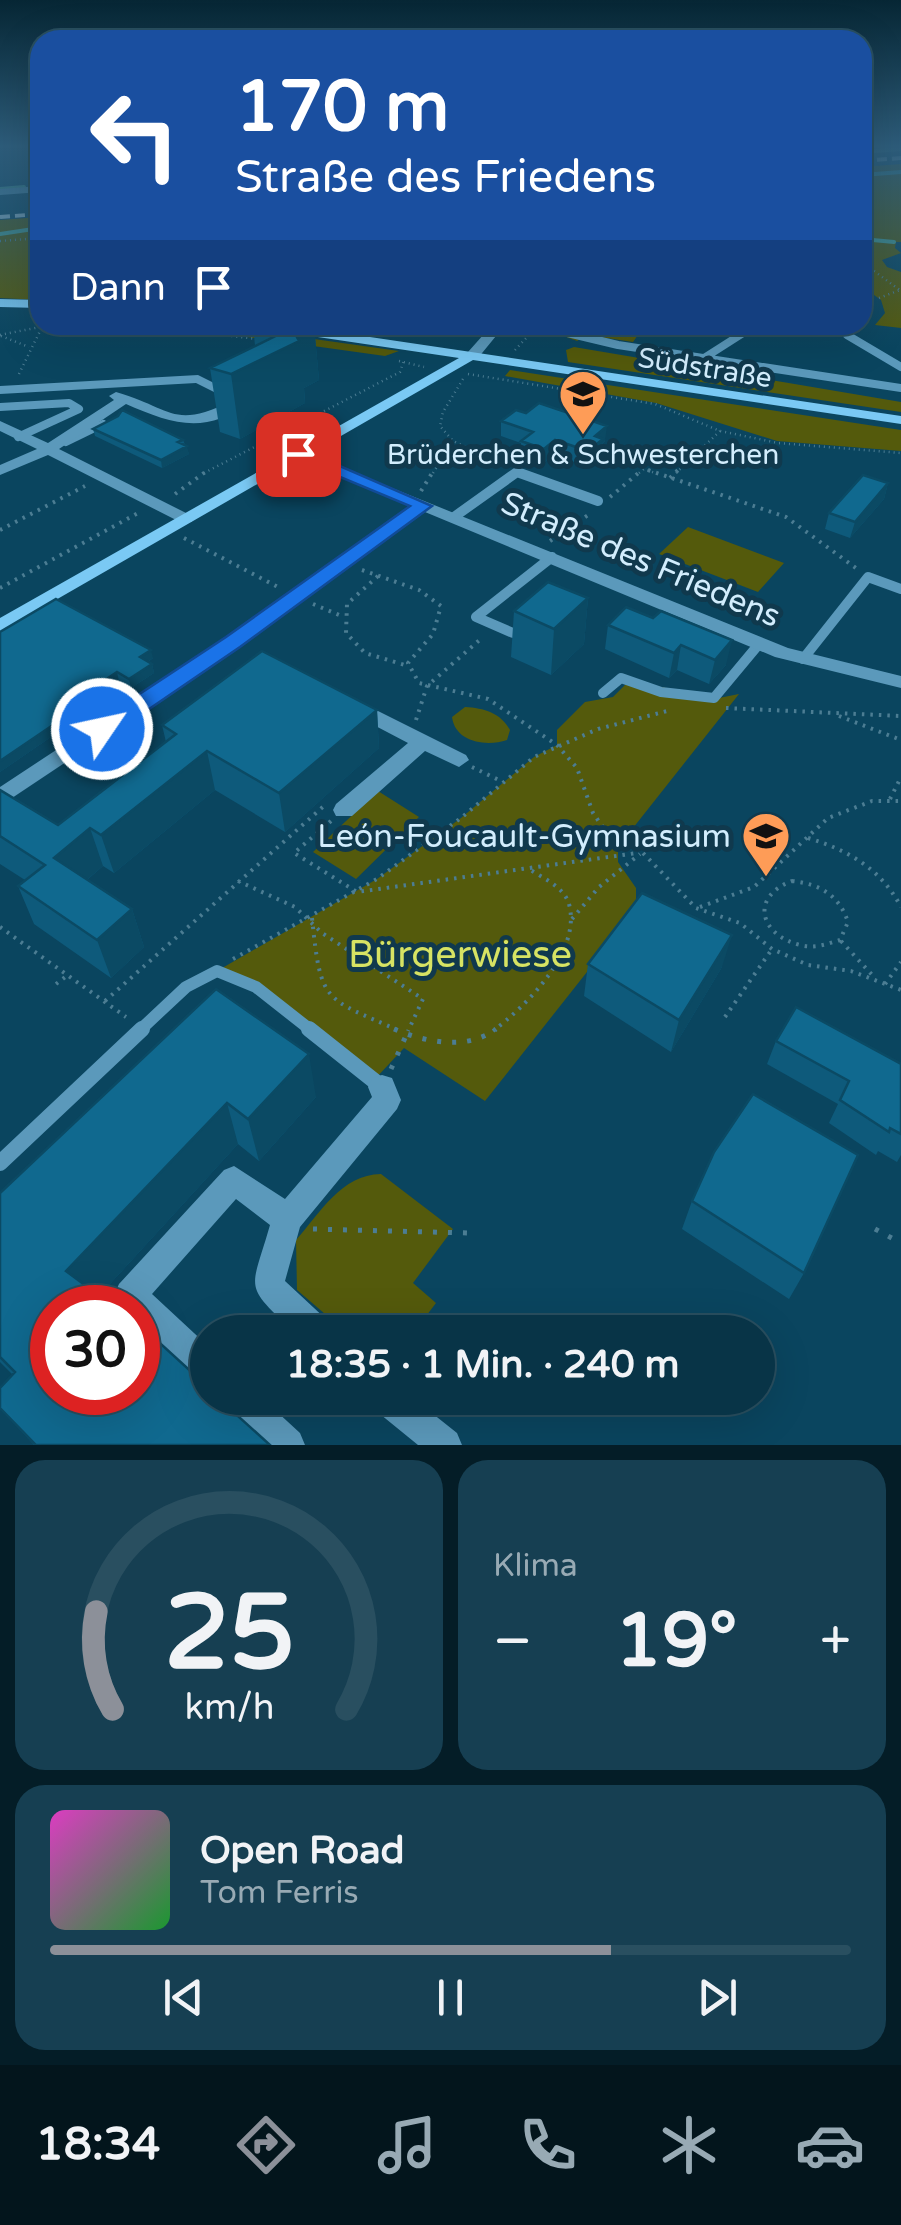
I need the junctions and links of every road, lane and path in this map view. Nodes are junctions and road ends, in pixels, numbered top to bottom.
1 (30, 239) edge
2 (0, 241) edge
3 (872, 269) edge
4 (901, 290) edge
5 (878, 298) dead end
6 (0, 302) edge
7 (30, 304) edge
8 (30, 328) edge
9 (0, 335) edge
10 (36, 335) edge
11 (334, 335) edge
12 (479, 335) edge
13 (488, 335) edge
14 (566, 335) edge
15 (740, 335) edge
16 (848, 335) dead end
17 (528, 336) dead end
18 (29, 347) junction
19 (467, 354) junction
20 (508, 358) dead end
21 (704, 358) junction
22 (404, 362) dead end
23 (901, 367) edge
24 (86, 385) junction
25 (901, 388) edge
26 (6, 390) edge
27 (125, 399) junction
28 (0, 407) edge
29 (116, 417) edge
30 (901, 420) edge
31 (0, 425) edge
32 (720, 431) junction
33 (18, 437) junction
34 (454, 441) junction
35 (47, 451) junction
36 (901, 453) edge
37 (298, 454) junction
38 (0, 470) edge
39 (517, 472) junction
40 (670, 478) junction
41 (85, 486) dead end
42 (598, 501) dead end
43 (417, 503) junction
44 (156, 504) junction
45 (180, 516) junction
46 (454, 517) junction
47 (0, 530) edge
48 (174, 532) dead end
49 (544, 554) junction
50 (343, 564) junction
51 (378, 576) junction
52 (868, 577) junction
53 (0, 588) edge
54 (901, 589) edge
55 (297, 597) junction
56 (0, 610) edge
57 (344, 616) junction
58 (0, 626) edge
59 (498, 627) junction
60 (512, 633) edge
61 (233, 642) junction
62 (759, 644) junction
63 (258, 655) edge
64 (804, 659) junction
65 (408, 666) junction
66 (901, 682) edge
67 (427, 686) junction
68 (603, 694) dead end
69 (340, 698) edge
70 (718, 708) dead end
71 (678, 710) dead end
72 (830, 713) junction
73 (901, 716) edge
74 (414, 738) junction
75 (901, 740) edge
76 (557, 745) junction
77 (459, 760) joint
78 (901, 777) edge
79 (503, 782) junction
80 (7, 798) edge
81 (888, 801) junction
82 (901, 801) edge
83 (344, 810) joint
84 (806, 837) junction
85 (284, 842) dead end
86 (642, 852) junction
87 (529, 869) junction
88 (774, 871) junction
89 (238, 881) junction
90 (780, 883) junction
91 (357, 892) junction
92 (901, 907) edge
93 (696, 908) junction
94 (312, 918) junction
95 (572, 919) junction
96 (0, 927) edge
97 (840, 940) junction
98 (772, 949) junction
99 (901, 962) edge
100 (217, 971) junction
101 (68, 974) junction
102 (882, 983) junction
103 (56, 984) dead end
104 (901, 990) edge
105 (105, 1001) junction
106 (725, 1017) dead end
107 (142, 1028) junction
108 (408, 1035) junction
109 (382, 1087) junction
110 (0, 1163) edge
111 (285, 1224) junction
112 (875, 1229) dead end
113 (468, 1233) dead end
114 (901, 1243) edge
115 (299, 1315) edge
116 (190, 1351) edge
117 (256, 1415) edge
118 (408, 1415) edge
119 (288, 1445) edge
120 (444, 1445) edge

1 - 2 path
3 - 4 path
4 - 5 path
6 - 7 street
8 - 9 path
9 - 18 path
10 - 18 path
11 - 19 street, Südstraße
12 - 19 street
13 - 19 street
14 - 21 lane
15 - 21 lane
16 - 23 lane
17 - 20 path
18 - 26 path
19 - 30 street, Südstraße
19 - 37 street
19 - 45 street
21 - 25 lane
22 - 44 path
24 - 26 street
24 - 27 street
24 - 27 street
27 - 35 street
28 - 33 lane
29 - 35 lane
31 - 33 street
32 - 34 path
32 - 36 path
32 - 40 path
33 - 35 street
34 - 39 path
34 - 43 path
35 - 38 street
35 - 44 street
37 - 43 street, Straße des Friedens
37 - 45 street
39 - 42 lane, Straße des Friedens
39 - 46 lane, Straße des Friedens
40 - 49 path
40 - 52 path
41 - 47 path
43 - 46 street, Straße des Friedens
43 - 50 street
44 - 45 street
44 - 53 path
45 - 56 street
45 - 58 street
46 - 49 street, Straße des Friedens
48 - 55 path
49 - 59 lane
49 - 62 street, Straße des Friedens
50 - 51 path
50 - 55 street
51 - 57 path
51 - 65 path
52 - 54 lane
52 - 64 lane, Straße des Friedens
55 - 57 path
55 - 61 street
57 - 65 path
59 - 60 lane
59 - 67 path
61 - 63 street
61 - 80 street
62 - 64 street, Straße des Friedens
62 - 68 lane
64 - 66 street, Straße des Friedens
65 - 67 path
67 - 74 path
67 - 76 path
69 - 74 street
70 - 72 path
71 - 76 path
72 - 73 path
72 - 75 path
74 - 77 street
74 - 83 street
76 - 79 path
76 - 86 path
77 - 79 path
78 - 81 path
79 - 91 path
81 - 82 path
81 - 84 path
83 - 91 path
84 - 88 path
84 - 92 path
85 - 89 path
86 - 87 path
86 - 93 path
86 - 95 path
87 - 91 path
87 - 95 path
88 - 90 path
88 - 93 path
89 - 94 path
89 - 105 path
90 - 97 path
90 - 97 path
91 - 94 path
93 - 98 path
94 - 100 path
94 - 108 path
94 - 108 path
95 - 108 path
96 - 101 path
97 - 102 path
98 - 102 path
98 - 106 path
99 - 102 path
100 - 107 lane
100 - 109 lane
101 - 103 path
101 - 105 path
102 - 104 path
105 - 107 path
107 - 110 lane
108 - 109 path
109 - 111 street
111 - 113 path
111 - 115 street
111 - 116 street
112 - 114 path
117 - 119 street
118 - 120 street

